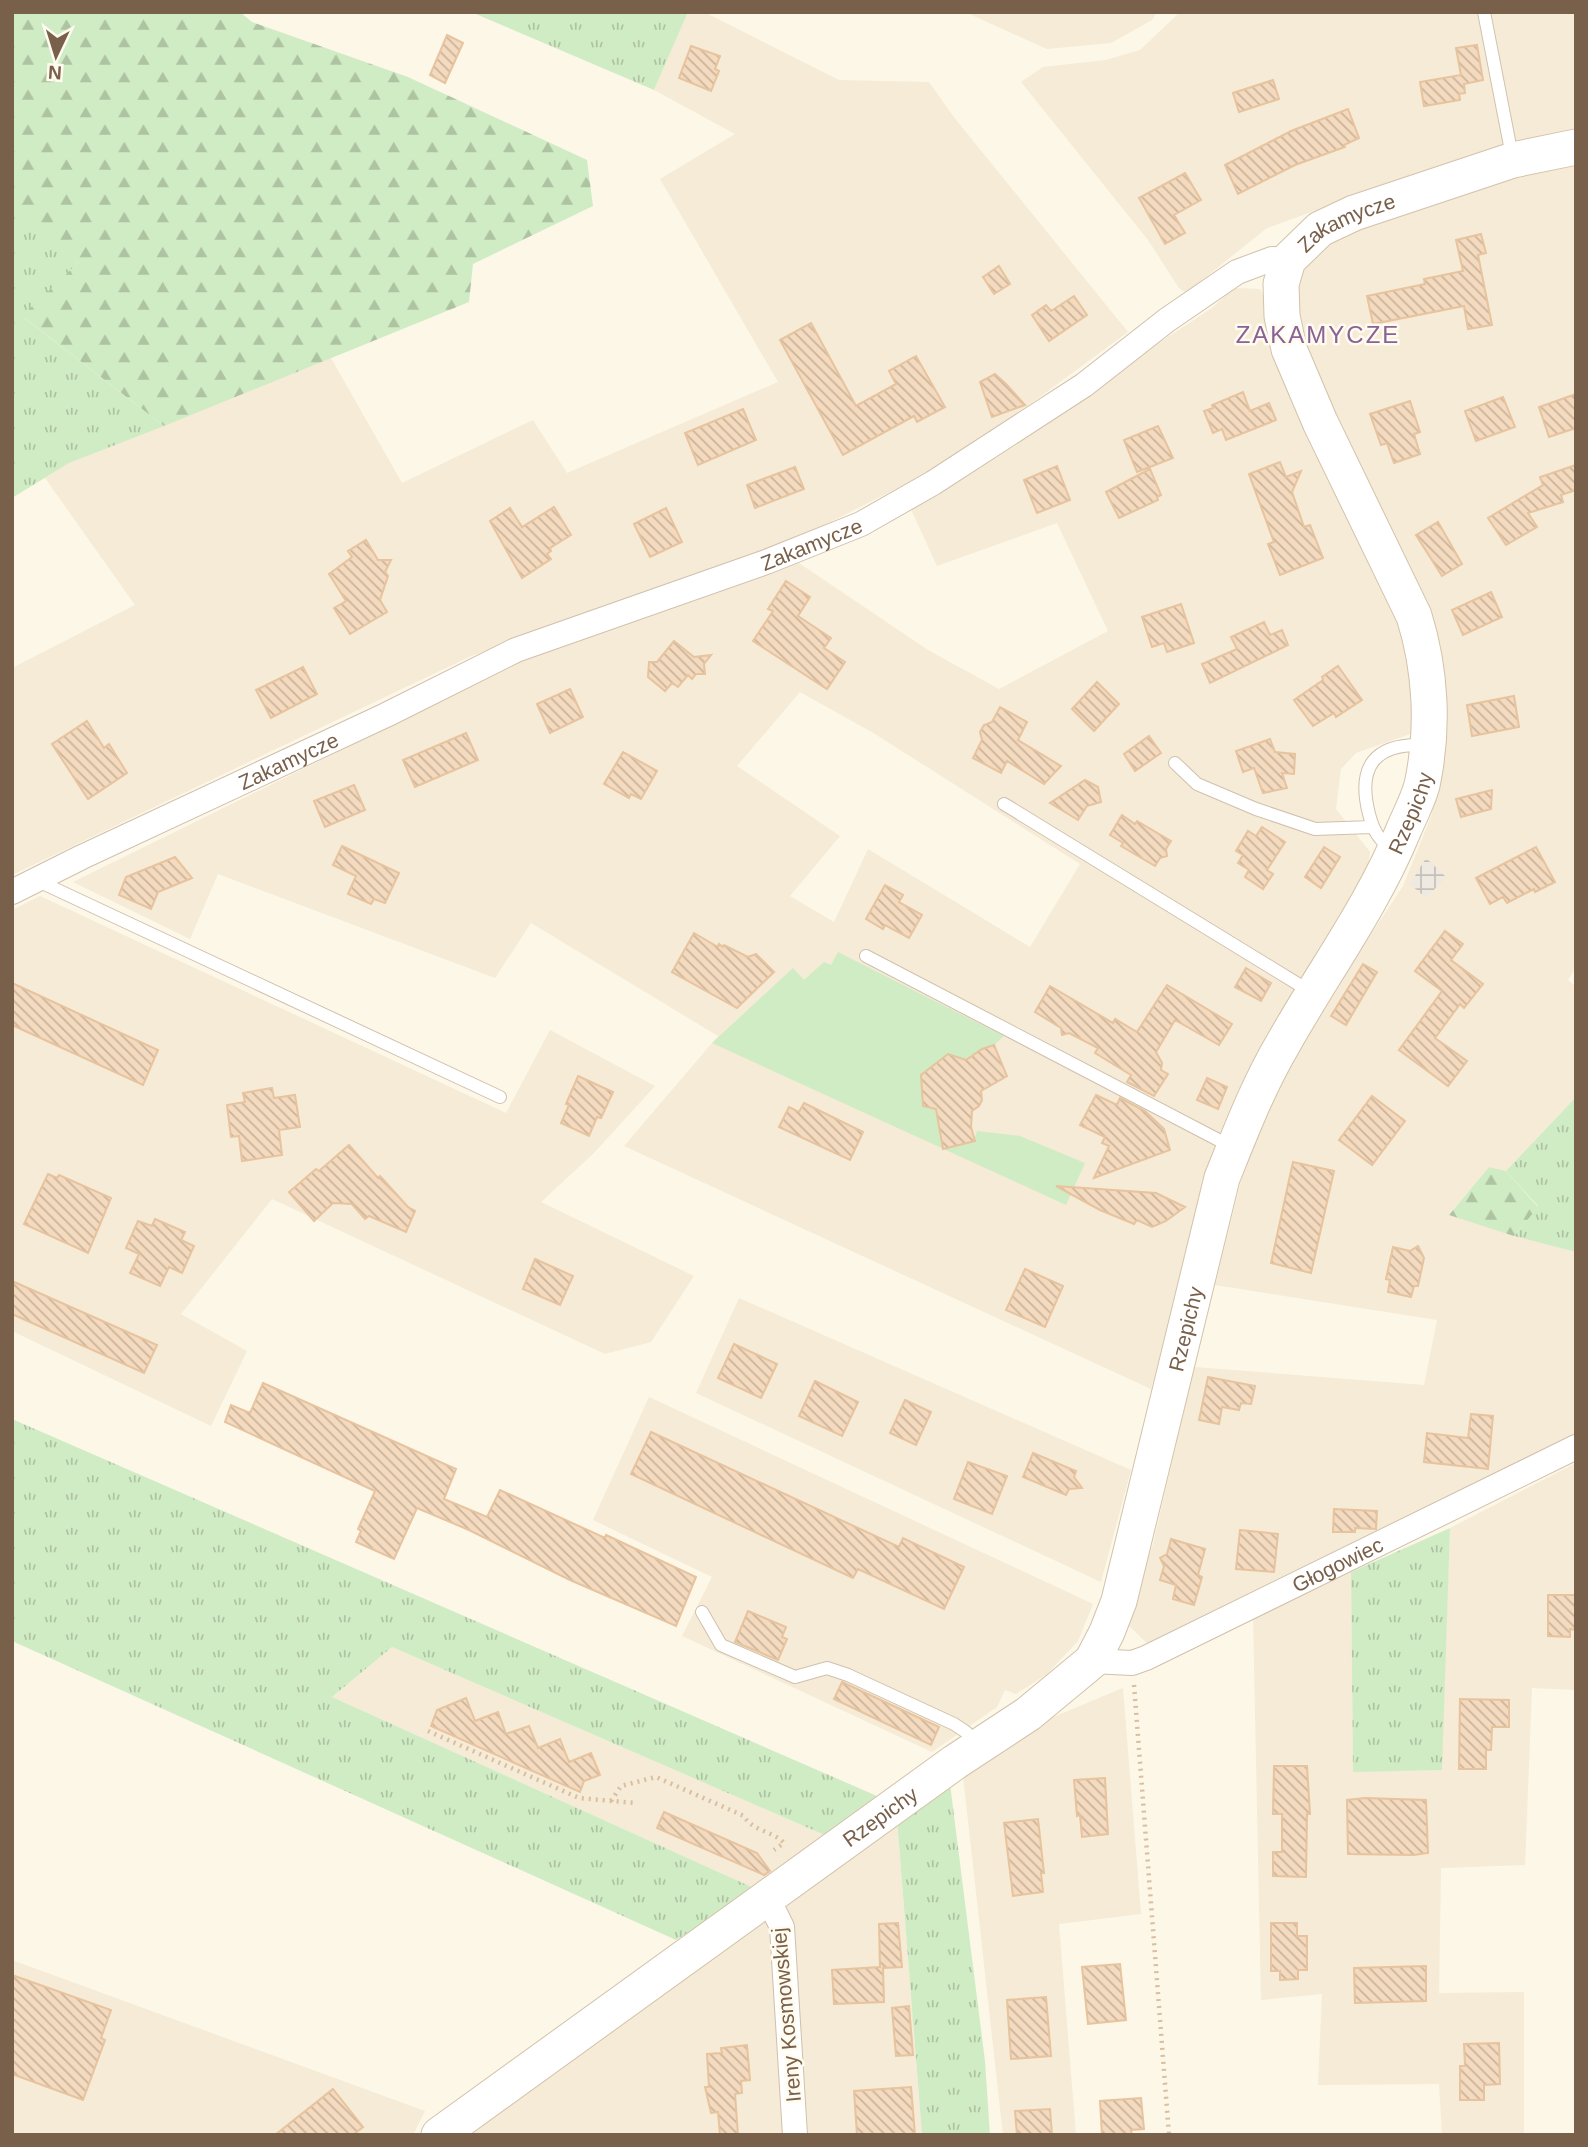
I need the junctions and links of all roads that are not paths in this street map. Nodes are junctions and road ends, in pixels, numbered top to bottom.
1 (1484, 12) edge
2 (1576, 147) edge
3 (1513, 160) junction
4 (1288, 260) junction
5 (1428, 745) junction
6 (1175, 763) dead end
7 (1004, 804) dead end
8 (1384, 839) junction
9 (36, 880) junction
10 (12, 892) edge
11 (866, 956) dead end
12 (1313, 994) junction
13 (500, 1097) dead end
14 (1234, 1148) junction
15 (1576, 1447) edge
16 (702, 1612) dead end
17 (1093, 1661) junction
18 (979, 1746) junction
19 (767, 1897) junction
20 (439, 2135) edge
21 (795, 2135) edge

1 - 3 lane
2 - 3 street, Zakamycze
3 - 4 street, Zakamycze
4 - 5 street, Rzepichy
4 - 9 street, Zakamycze
5 - 8 street, Rzepichy
5 - 8 lane
6 - 8 lane
7 - 12 lane
8 - 12 street, Rzepichy
9 - 10 street, Zakamycze
9 - 13 lane
11 - 14 lane
12 - 14 street, Rzepichy
14 - 17 street, Rzepichy
15 - 17 street, Głogowiec
16 - 18 lane
17 - 18 street, Rzepichy
18 - 19 street, Rzepichy
19 - 20 street, Rzepichy
19 - 21 street, Ireny Kosmowskiej

